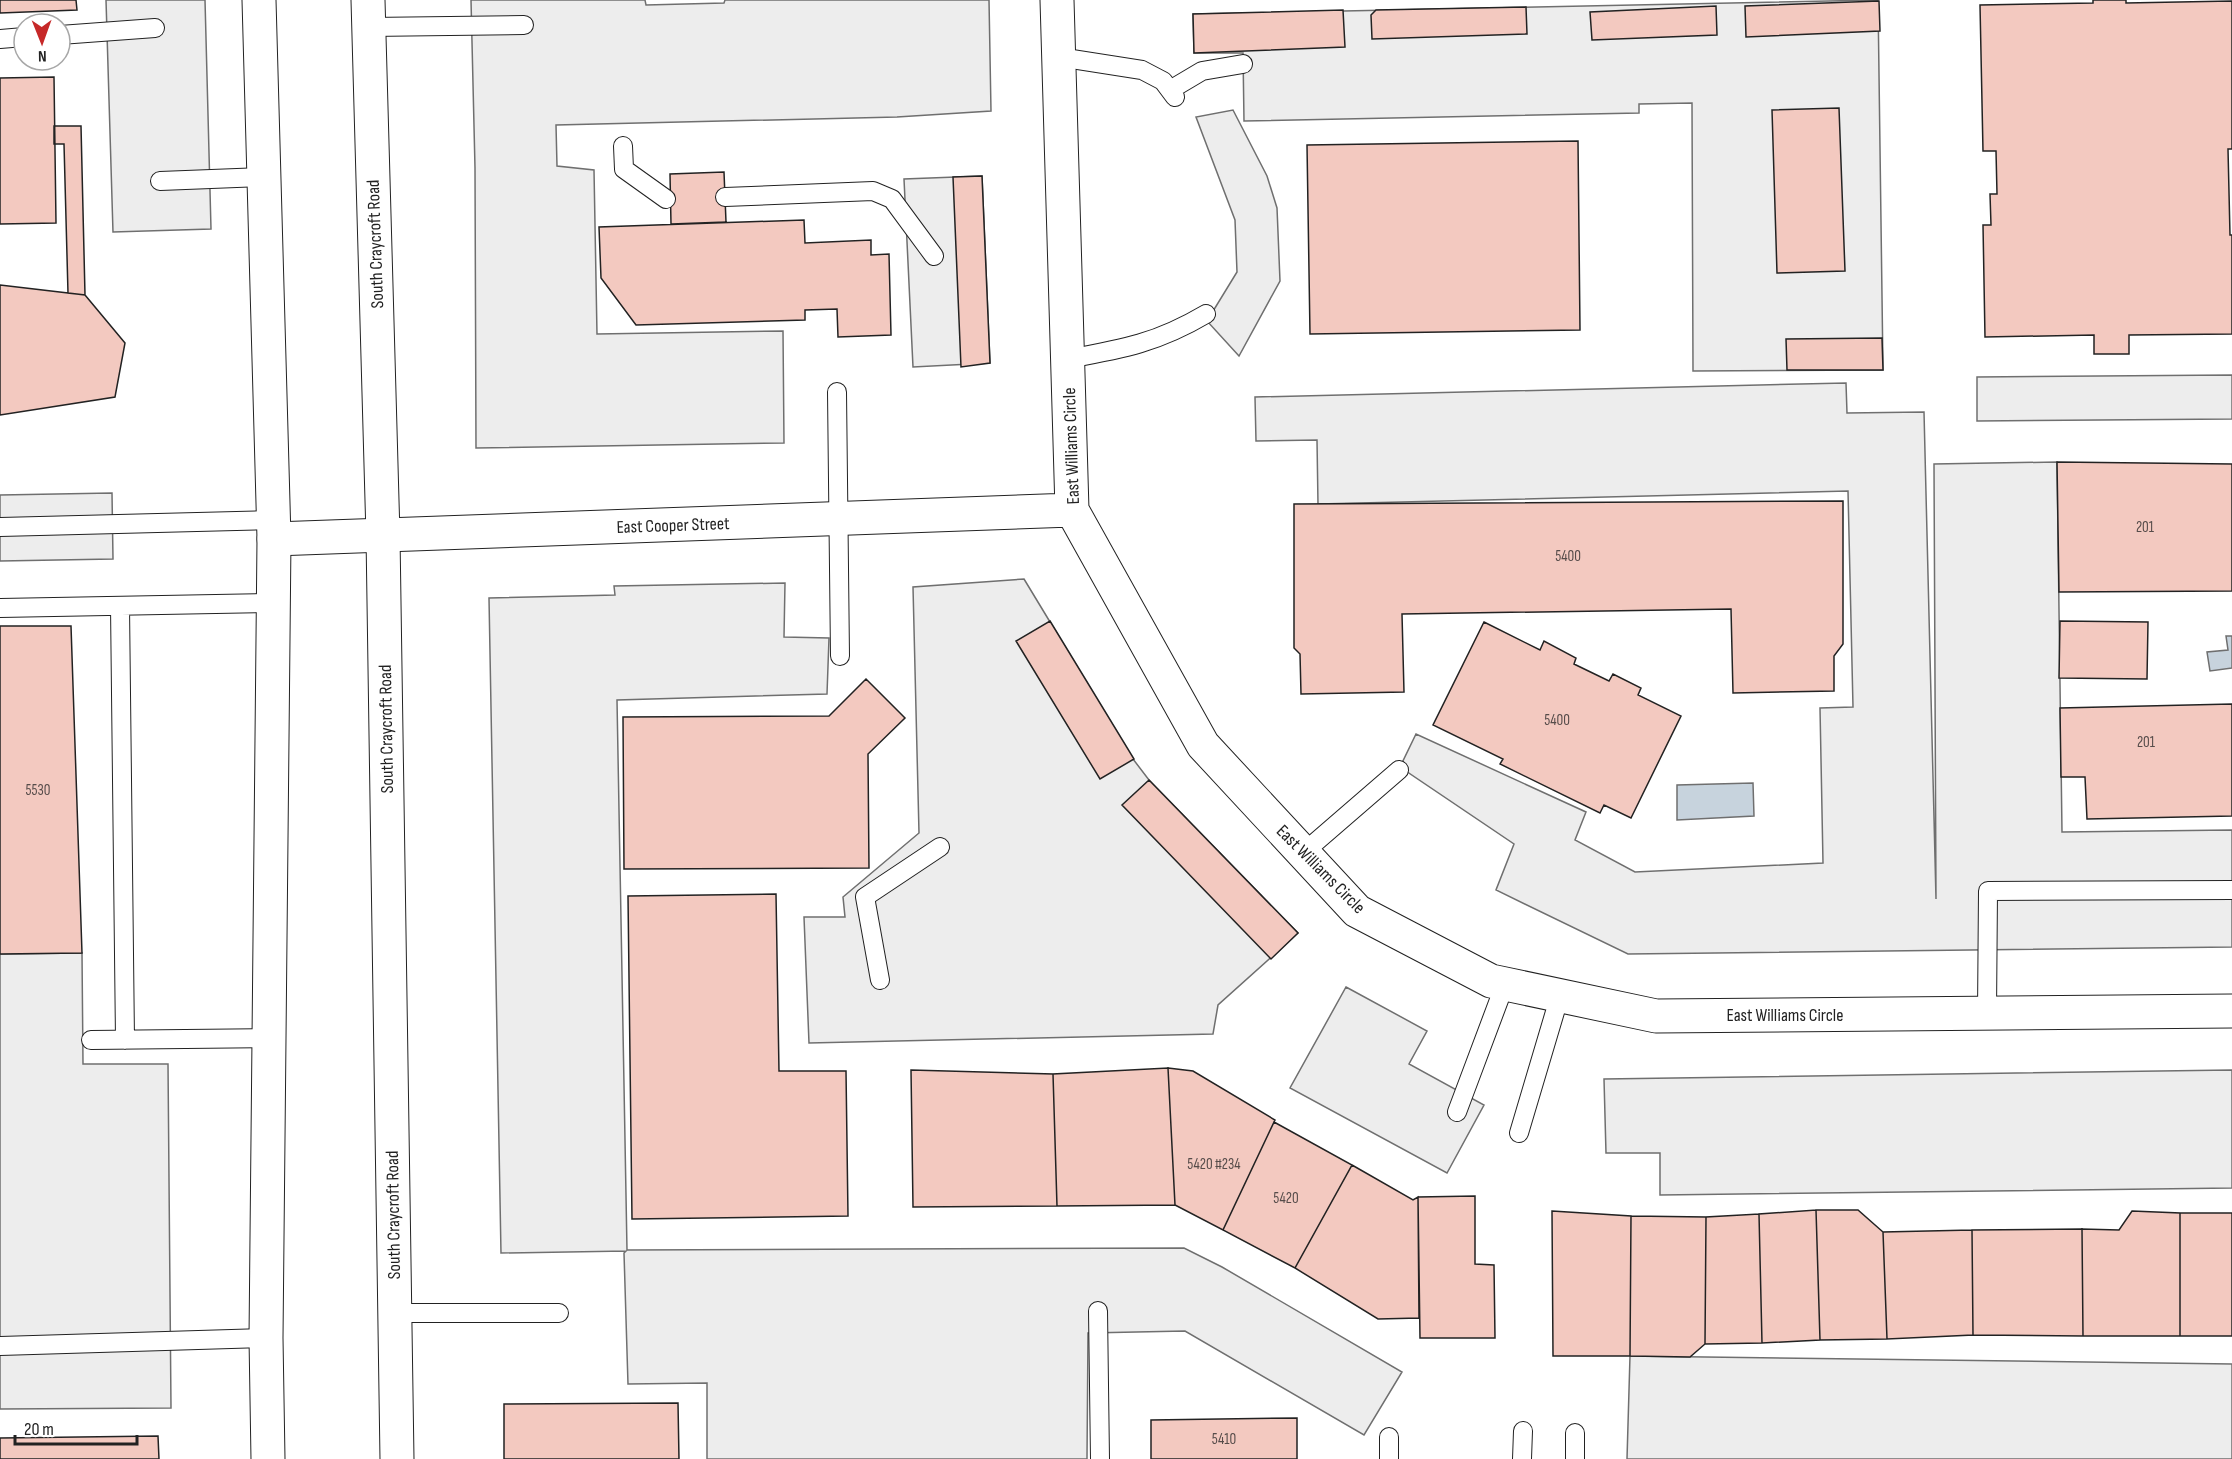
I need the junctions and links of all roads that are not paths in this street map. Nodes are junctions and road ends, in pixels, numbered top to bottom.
1 (259, 0) edge
2 (1058, 0) edge
3 (368, 14) edge
4 (524, 25) dead end
5 (155, 28) dead end
6 (72, 34) edge
7 (1059, 57) junction
8 (1243, 64) dead end
9 (623, 146) dead end
10 (264, 177) junction
11 (160, 181) dead end
12 (724, 197) dead end
13 (666, 199) dead end
14 (934, 256) dead end
15 (1206, 314) dead end
16 (1068, 359) junction
17 (837, 392) dead end
18 (1072, 510) junction
19 (838, 519) junction
20 (0, 527) edge
21 (274, 529) junction
22 (383, 536) junction
23 (273, 603) junction
24 (120, 606) junction
25 (0, 608) edge
26 (840, 656) dead end
27 (1399, 770) dead end
28 (940, 847) dead end
29 (1303, 853) junction
30 (2232, 890) edge
31 (880, 980) dead end
32 (1505, 984) junction
33 (1560, 995) junction
34 (2232, 1011) edge
35 (1987, 1013) junction
36 (269, 1038) junction
37 (91, 1040) dead end
38 (125, 1040) junction
39 (1457, 1112) dead end
40 (1519, 1133) dead end
41 (1098, 1311) dead end
42 (395, 1313) junction
43 (559, 1313) dead end
44 (266, 1338) junction
45 (0, 1346) edge
46 (1523, 1431) dead end
47 (1575, 1433) dead end
48 (1389, 1437) dead end
49 (268, 1459) edge
50 (397, 1459) edge
51 (1100, 1459) edge
52 (1389, 1459) edge
53 (1522, 1459) edge
54 (1575, 1459) edge

1 - 10 main road
2 - 7 main road, East Williams Circle
3 - 4 lane
3 - 22 main road, South Craycroft Road
5 - 6 lane
7 - 8 lane
7 - 16 main road, East Williams Circle
9 - 13 lane
10 - 11 lane
10 - 21 main road
12 - 14 lane
15 - 16 lane
16 - 18 main road, East Williams Circle
17 - 19 lane
18 - 19 main road, East Cooper Street
18 - 29 main road, East Williams Circle
19 - 22 main road, East Cooper Street
19 - 26 lane
20 - 21 lane
21 - 22 main road, East Cooper Street
21 - 23 main road
22 - 42 main road, South Craycroft Road
23 - 24 lane
23 - 36 main road
24 - 25 lane
24 - 38 lane
27 - 29 lane
28 - 31 lane
29 - 32 main road, East Williams Circle
30 - 35 lane
32 - 33 main road, East Williams Circle
32 - 39 lane
33 - 35 main road, East Williams Circle
33 - 40 lane
34 - 35 main road, East Williams Circle
36 - 38 lane
36 - 44 main road
37 - 38 lane
41 - 51 lane
42 - 43 lane
42 - 50 main road, South Craycroft Road
44 - 45 lane
44 - 49 main road
46 - 53 lane
47 - 54 lane
48 - 52 lane

